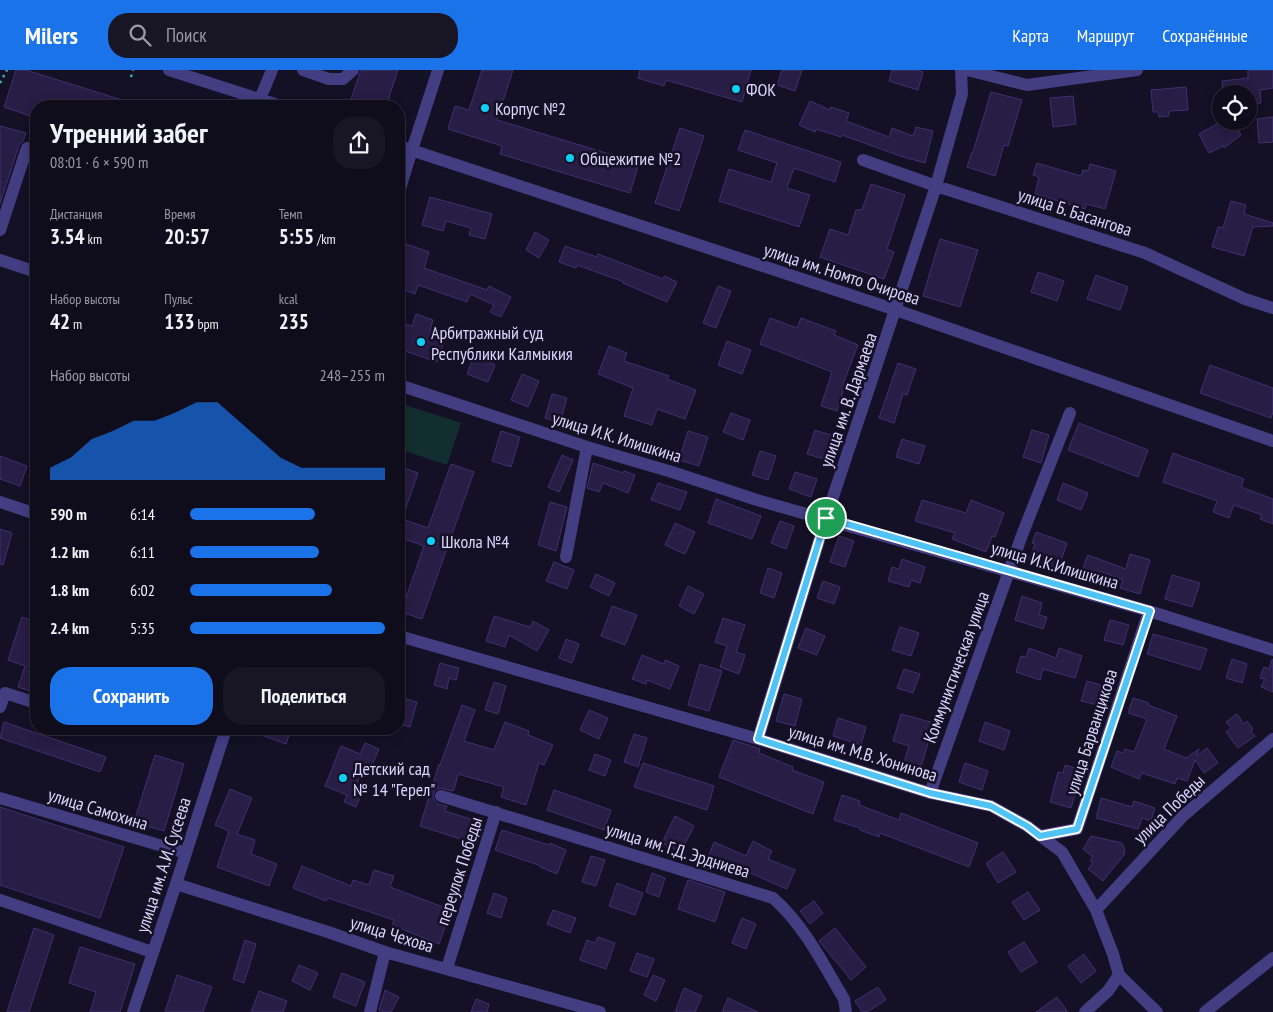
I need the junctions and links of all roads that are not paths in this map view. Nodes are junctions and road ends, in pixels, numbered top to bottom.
1 (169, 70) edge
2 (272, 70) edge
3 (303, 70) edge
4 (352, 70) edge
5 (438, 70) edge
6 (961, 70) edge
7 (967, 70) edge
8 (1137, 70) edge
9 (260, 100) joint
10 (27, 148) dead end
11 (405, 148) edge
12 (863, 160) dead end
13 (936, 186) junction
14 (0, 230) edge
15 (0, 260) edge
16 (30, 270) edge
17 (1273, 308) edge
18 (896, 310) junction
19 (405, 387) edge
20 (1070, 413) dead end
21 (1273, 441) edge
22 (587, 448) junction
23 (0, 502) edge
24 (30, 512) edge
25 (826, 518) junction
26 (566, 557) dead end
27 (1009, 570) junction
28 (1150, 611) junction
29 (405, 638) edge
30 (1273, 650) edge
31 (30, 701) edge
32 (0, 707) edge
33 (224, 735) edge
34 (758, 739) junction
35 (1273, 739) edge
36 (930, 793) junction
37 (441, 796) dead end
38 (0, 798) edge
39 (496, 812) junction
40 (1040, 836) junction
41 (186, 853) junction
42 (176, 884) junction
43 (0, 900) edge
44 (1096, 910) junction
45 (152, 952) junction
46 (385, 952) junction
47 (1273, 958) edge
48 (447, 968) junction
49 (1118, 975) junction
50 (581, 1009) edge
51 (133, 1012) edge
52 (370, 1012) edge
53 (600, 1012) edge
54 (846, 1012) edge
55 (1085, 1012) edge
56 (1157, 1012) edge
57 (1205, 1012) edge

1 - 9 street
2 - 9 street
3 - 4 street
5 - 11 street
6 - 13 street, улица им. В. Дармаева
7 - 8 street
10 - 14 street
11 - 18 street, улица им. Номто Очирова
12 - 13 street, улица Б. Басангова
13 - 17 street, улица Б. Басангова
13 - 18 street, улица им. В. Дармаева
15 - 16 street
18 - 21 street, улица им. Номто Очирова
18 - 25 street, улица им. В. Дармаева
19 - 22 street, улица И.К. Илишкина
20 - 27 street, Коммунистическая улица
22 - 25 street, улица И.К. Илишкина
22 - 26 street
23 - 24 street
25 - 27 street, улица И.К.Илишкина
25 - 34 street, улица им. В. Дармаева
27 - 28 street, улица И.К.Илишкина
27 - 36 street, Коммунистическая улица
28 - 30 street, улица И.К.Илишкина
28 - 40 street, улица Барванцикова
29 - 34 street, улица им. М.В. Хонинова
31 - 32 street
33 - 41 street, улица им. А.И. Сусеева
34 - 36 street, улица им. М.В. Хонинова
35 - 44 street, улица Победы
36 - 40 street, улица им. М.В. Хонинова
37 - 39 street, улица им. Г.Д. Эрдниева
38 - 41 street, улица Самохина
39 - 48 street, переулок Победы
39 - 54 street, улица им. Г.Д. Эрдниева
40 - 44 street, улица им. М.В. Хонинова
41 - 42 street, улица им. А.И. Сусеева
42 - 45 street, улица им. А.И. Сусеева
42 - 46 street, улица Чехова
43 - 45 street
44 - 49 street, улица им. М.В. Хонинова
45 - 51 street, улица им. А.И. Сусеева
46 - 48 street, улица Чехова
46 - 52 street
47 - 57 street
48 - 50 street, улица Чехова
49 - 55 street
49 - 56 street
50 - 53 street, улица Чехова

